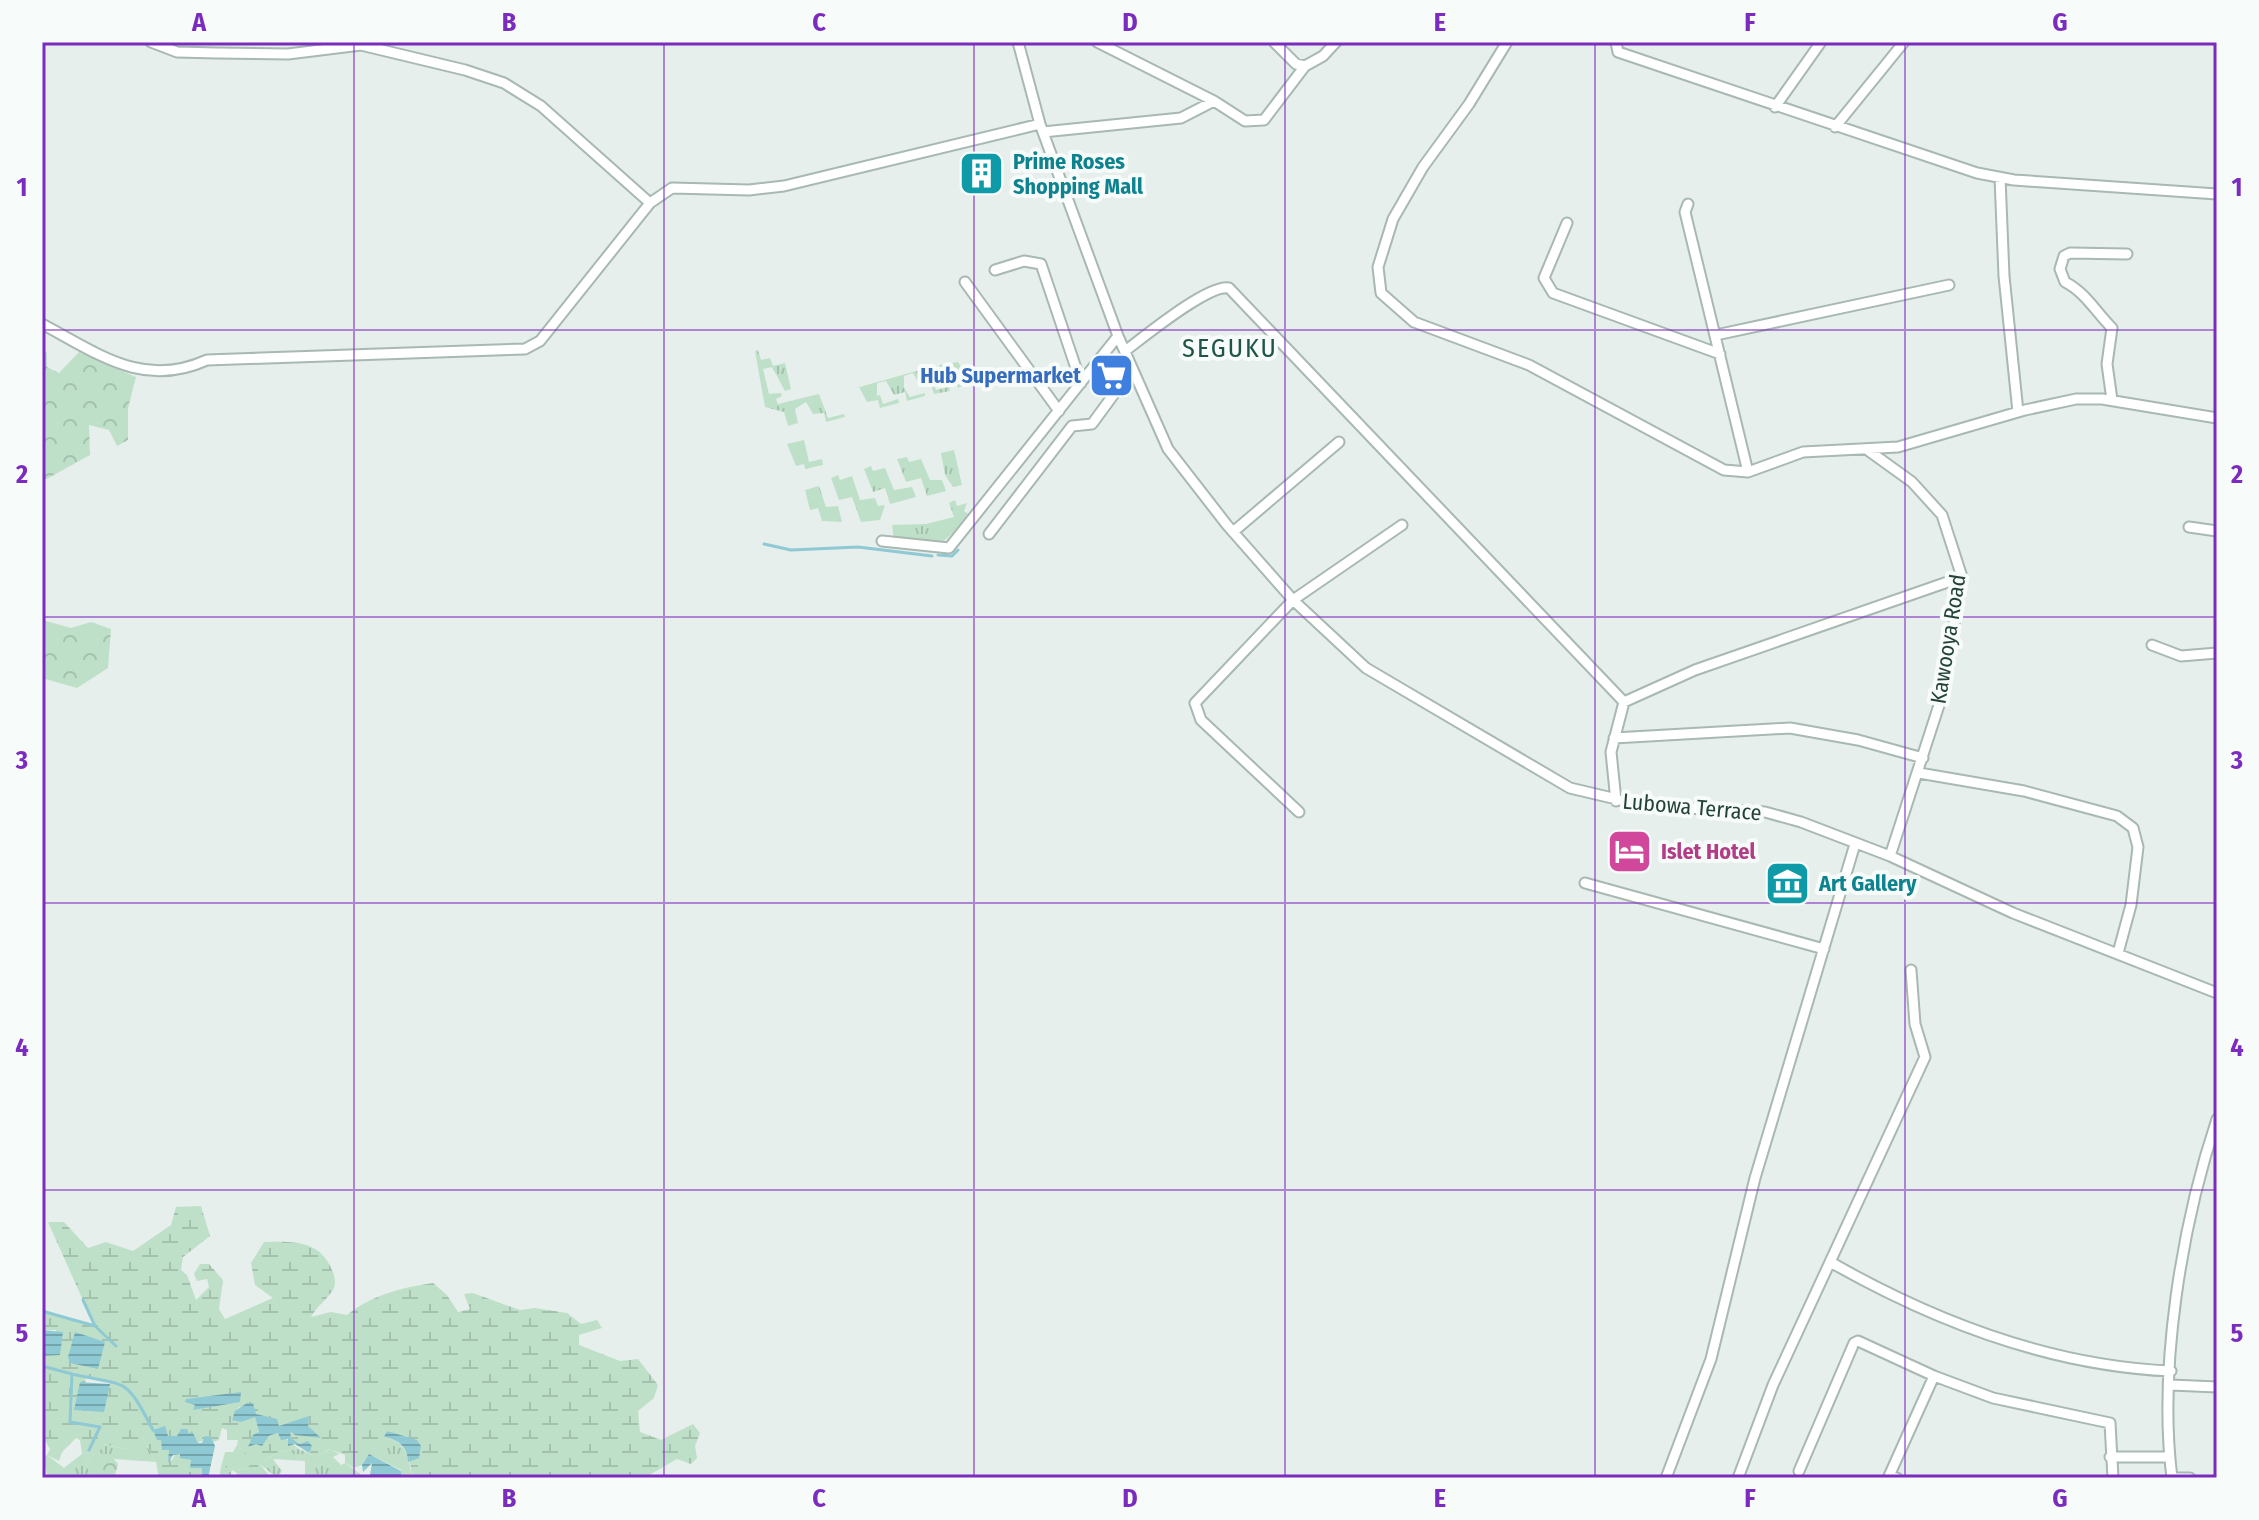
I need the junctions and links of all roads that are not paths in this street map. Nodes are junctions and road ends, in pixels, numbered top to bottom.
1 (151, 42) edge
2 (1018, 42) edge
3 (1030, 42) edge
4 (1097, 42) edge
5 (1274, 42) edge
6 (1336, 42) edge
7 (1507, 42) edge
8 (1604, 42) edge
9 (1821, 42) edge
10 (1904, 42) edge
11 (1616, 45) edge
12 (1022, 55) junction
13 (1305, 66) junction
14 (1214, 101) junction
15 (1775, 107) junction
16 (1835, 127) junction
17 (1041, 128) junction
18 (2000, 178) junction
19 (2217, 194) edge
20 (650, 203) junction
21 (1688, 204) dead end
22 (1567, 223) dead end
23 (2127, 254) dead end
24 (995, 270) dead end
25 (965, 282) dead end
26 (1949, 285) dead end
27 (42, 324) edge
28 (1716, 335) junction
29 (1118, 336) junction
30 (1125, 351) junction
31 (1720, 354) junction
32 (1081, 383) junction
33 (1114, 394) dead end
34 (2112, 400) junction
35 (1057, 412) junction
36 (2018, 412) junction
37 (2217, 418) edge
38 (1072, 426) junction
39 (1339, 442) dead end
40 (1869, 451) junction
41 (1748, 472) junction
42 (1402, 525) dead end
43 (2189, 527) dead end
44 (2217, 531) edge
45 (1233, 532) junction
46 (989, 534) dead end
47 (882, 541) dead end
48 (1962, 577) junction
49 (1293, 600) junction
50 (2152, 645) dead end
51 (2217, 653) edge
52 (1624, 702) junction
53 (1614, 738) junction
54 (1923, 758) junction
55 (1919, 773) junction
56 (1616, 801) junction
57 (1299, 812) dead end
58 (1855, 844) junction
59 (1890, 856) junction
60 (1585, 883) dead end
61 (1824, 949) junction
62 (2118, 953) junction
63 (1911, 970) dead end
64 (2217, 993) edge
65 (2217, 1119) edge
66 (1832, 1263) junction
67 (2171, 1371) junction
68 (1934, 1376) junction
69 (2171, 1385) junction
70 (2217, 1387) edge
71 (2110, 1457) junction
72 (2169, 1457) junction
73 (1799, 1471) dead end
74 (1666, 1478) edge
75 (1738, 1478) edge
76 (1897, 1478) edge
77 (2113, 1478) edge
78 (2173, 1478) edge
79 (2190, 1478) edge

1 - 20 street
2 - 12 street, Lubowa Terrace
3 - 12 street
4 - 14 street
5 - 13 street
6 - 13 street
7 - 41 street
8 - 11 street
9 - 15 street
10 - 16 street
11 - 15 street
12 - 17 street, Lubowa Terrace
13 - 14 street
14 - 17 street
15 - 16 street
16 - 18 street
17 - 20 street
17 - 29 street, Lubowa Terrace
18 - 19 street
18 - 36 street
20 - 27 street
21 - 28 street
22 - 31 street
23 - 34 street
24 - 32 street
25 - 35 street
26 - 28 street
28 - 31 street
29 - 30 street, Lubowa Terrace
29 - 32 street
30 - 45 street, Lubowa Terrace
30 - 52 street
31 - 41 street
32 - 35 street
33 - 38 street
34 - 36 street
34 - 37 street
35 - 38 street
35 - 47 street
36 - 40 street
38 - 46 street
39 - 45 street
40 - 41 street
40 - 48 street, Kawooya Road
42 - 49 street
43 - 44 street
45 - 49 street, Lubowa Terrace
48 - 52 street
48 - 54 street, Kawooya Road
49 - 56 street, Lubowa Terrace
49 - 57 street
50 - 51 street
52 - 53 street
53 - 54 street
53 - 56 street
54 - 55 street, Kawooya Road
55 - 59 street, Kawooya Road
55 - 62 street
56 - 58 street, Lubowa Terrace
58 - 59 street, Lubowa Terrace
58 - 61 street
59 - 62 street, Lubowa Terrace
60 - 61 street
61 - 74 street
62 - 64 street, Lubowa Terrace
63 - 66 street
65 - 67 street
66 - 67 street
66 - 75 street
67 - 69 street
68 - 71 street
68 - 73 street
68 - 76 street
69 - 70 street
69 - 72 street
71 - 72 street
71 - 77 street
72 - 78 street
78 - 79 street

